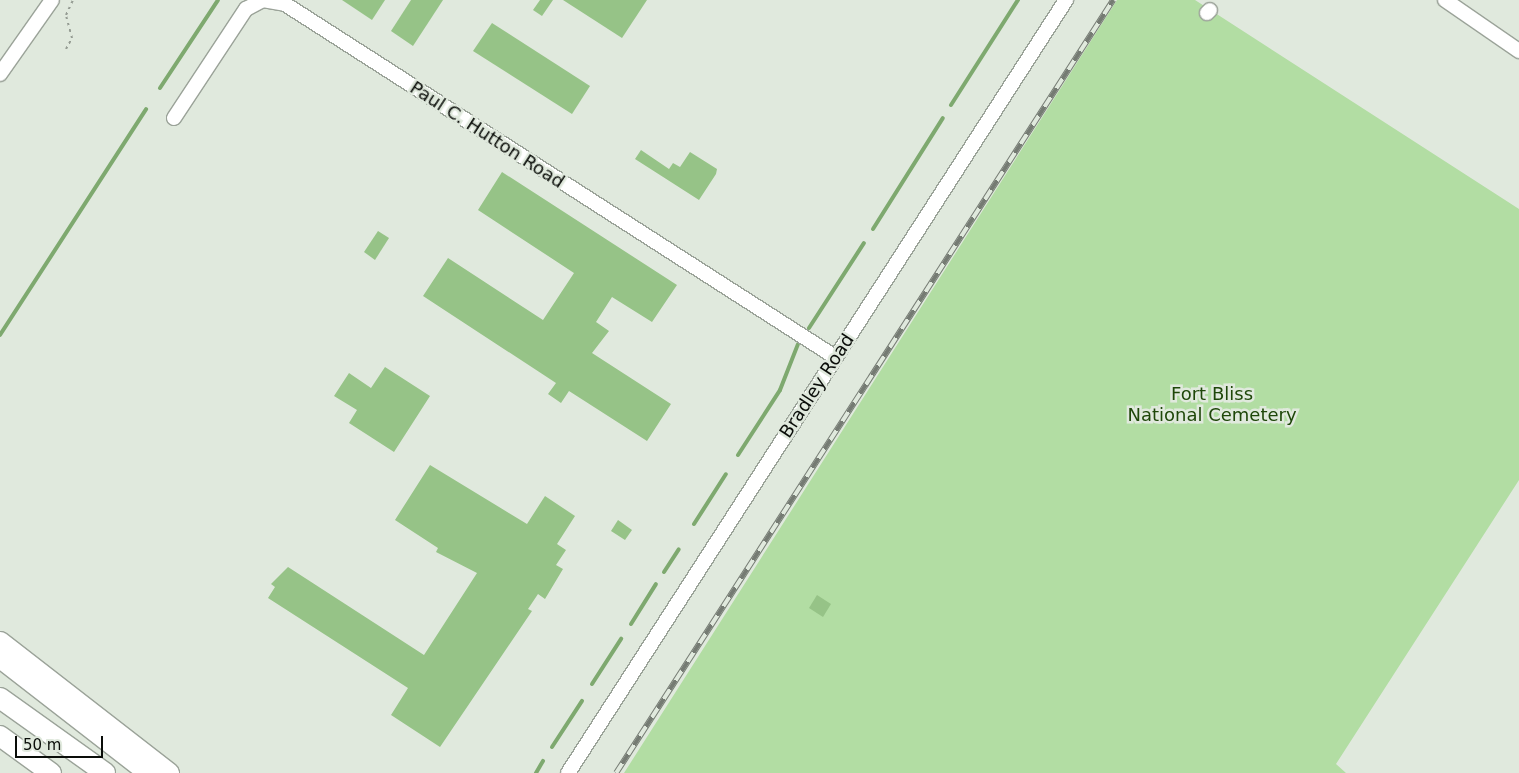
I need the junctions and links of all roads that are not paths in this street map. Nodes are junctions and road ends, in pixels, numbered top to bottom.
1 (52, 0) edge
2 (1066, 0) edge
3 (1445, 0) edge
4 (1519, 51) edge
5 (0, 74) edge
6 (174, 118) dead end
7 (836, 357) junction
8 (0, 642) edge
9 (0, 659) edge
10 (0, 698) edge
11 (0, 736) edge
12 (51, 773) edge
13 (105, 773) edge
14 (147, 773) edge
15 (169, 773) edge
16 (568, 773) edge

1 - 5 street
2 - 7 street, Bradley Road
3 - 4 street
6 - 7 street, Paul C. Hutton Road
7 - 16 street, Bradley Road
8 - 15 highway
9 - 14 main road
10 - 13 highway
11 - 12 highway

